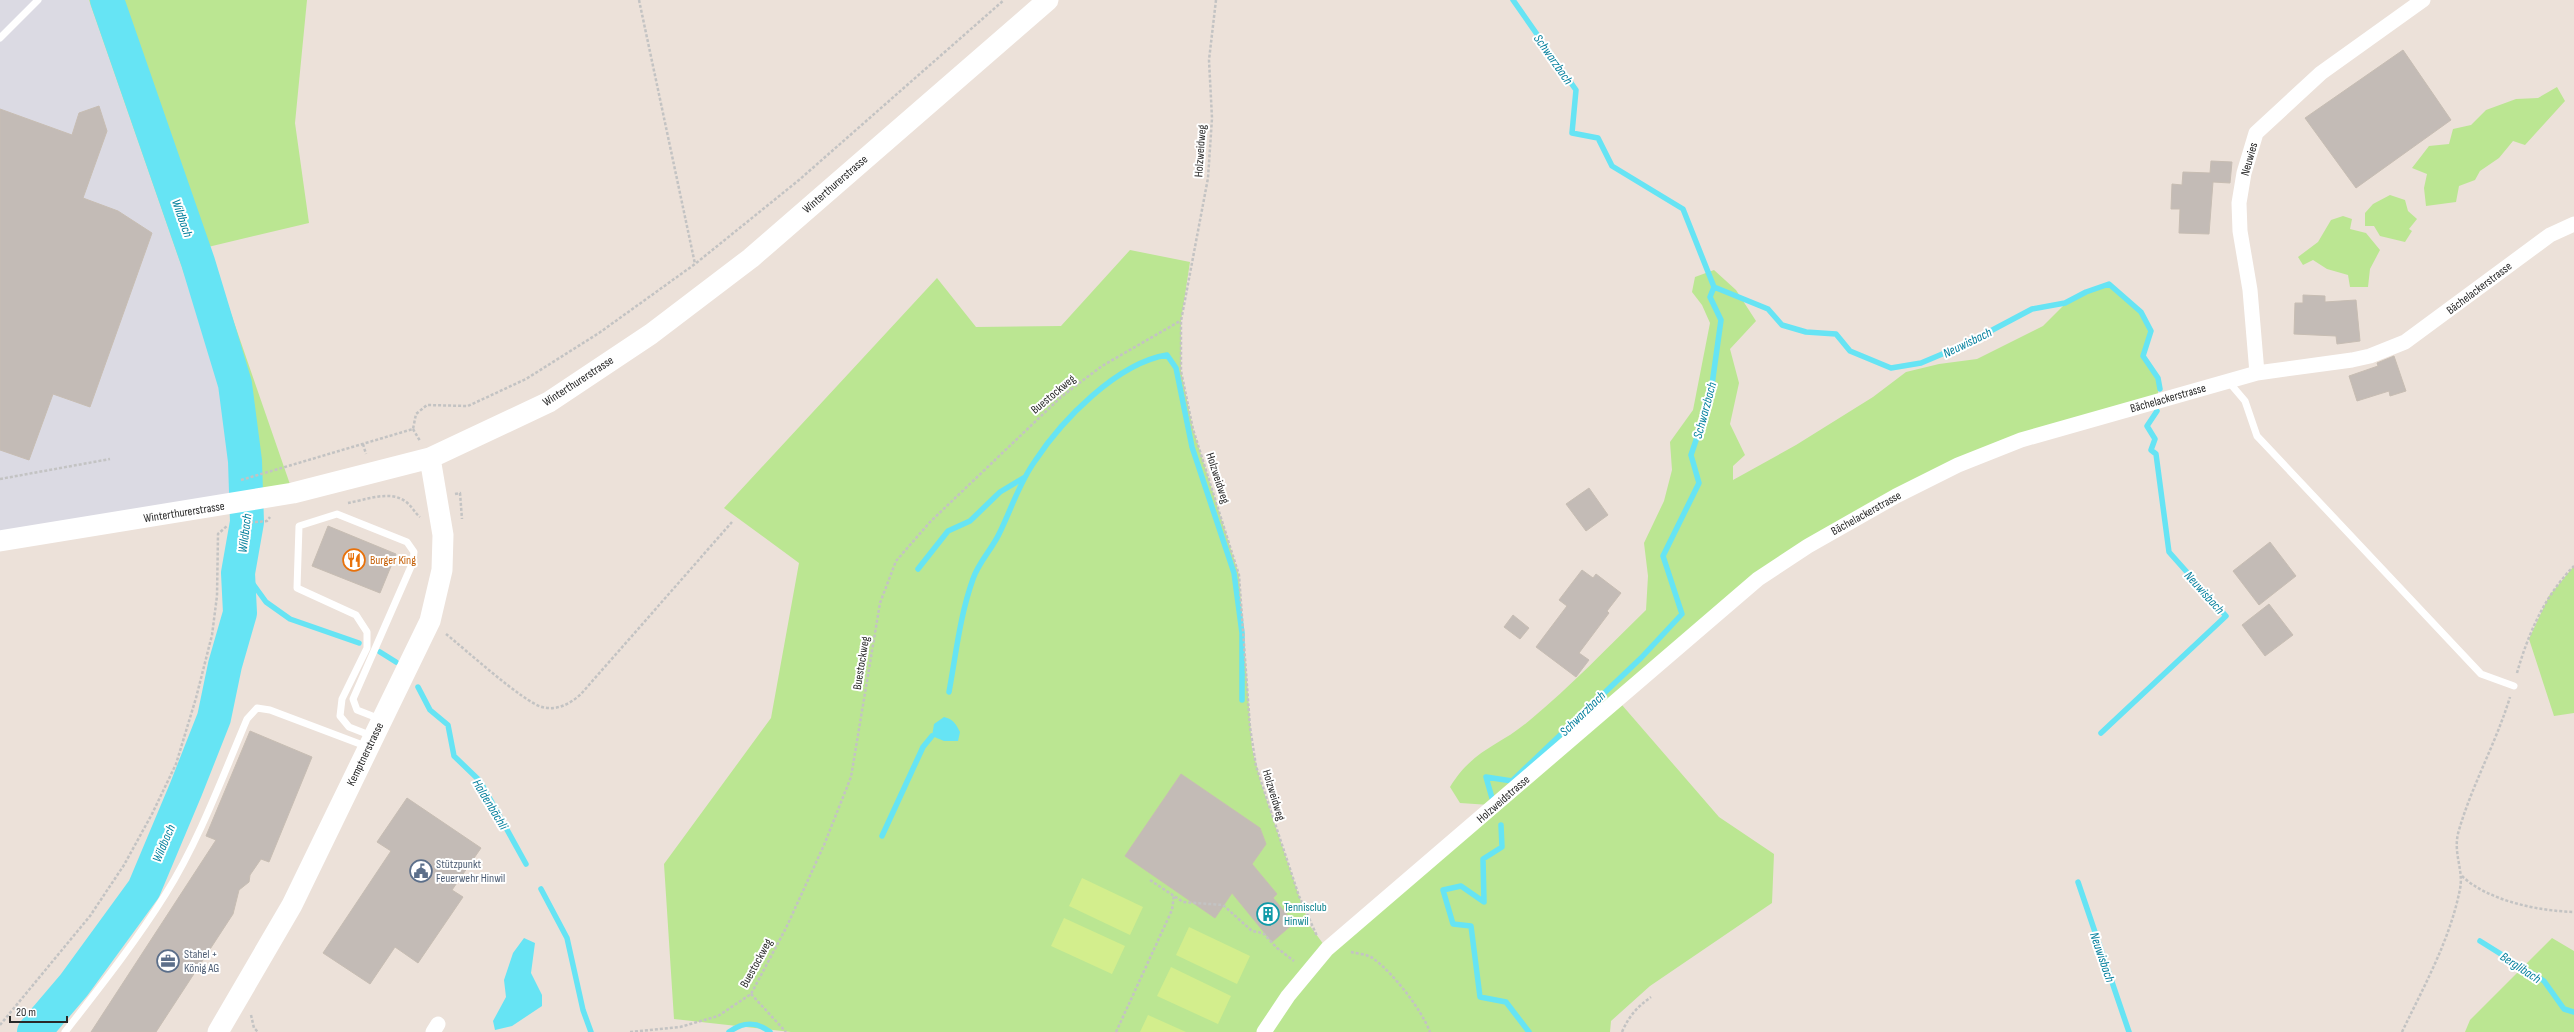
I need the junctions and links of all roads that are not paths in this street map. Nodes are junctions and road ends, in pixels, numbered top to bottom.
1 (38, 0) edge
2 (1048, 0) edge
3 (2423, 0) edge
4 (0, 38) edge
5 (2574, 224) edge
6 (2257, 373) junction
7 (2228, 381) junction
8 (430, 458) junction
9 (0, 541) edge
10 (1758, 579) joint
11 (2514, 686) road end
12 (374, 734) junction
13 (224, 1030) edge
14 (65, 1032) edge
15 (1264, 1032) edge

1 - 4 lane
2 - 8 main road, Winterthurerstrasse
3 - 6 street, Neuwies
5 - 6 street, Bächelackerstrasse
6 - 7 street, Bächelackerstrasse
7 - 10 street, Bächelackerstrasse
7 - 11 lane
8 - 9 main road, Winterthurerstrasse
8 - 12 main road, Kemptnerstrasse
10 - 15 street, Holzweidstrasse
12 - 12 lane
12 - 13 main road, Kemptnerstrasse
12 - 14 lane

